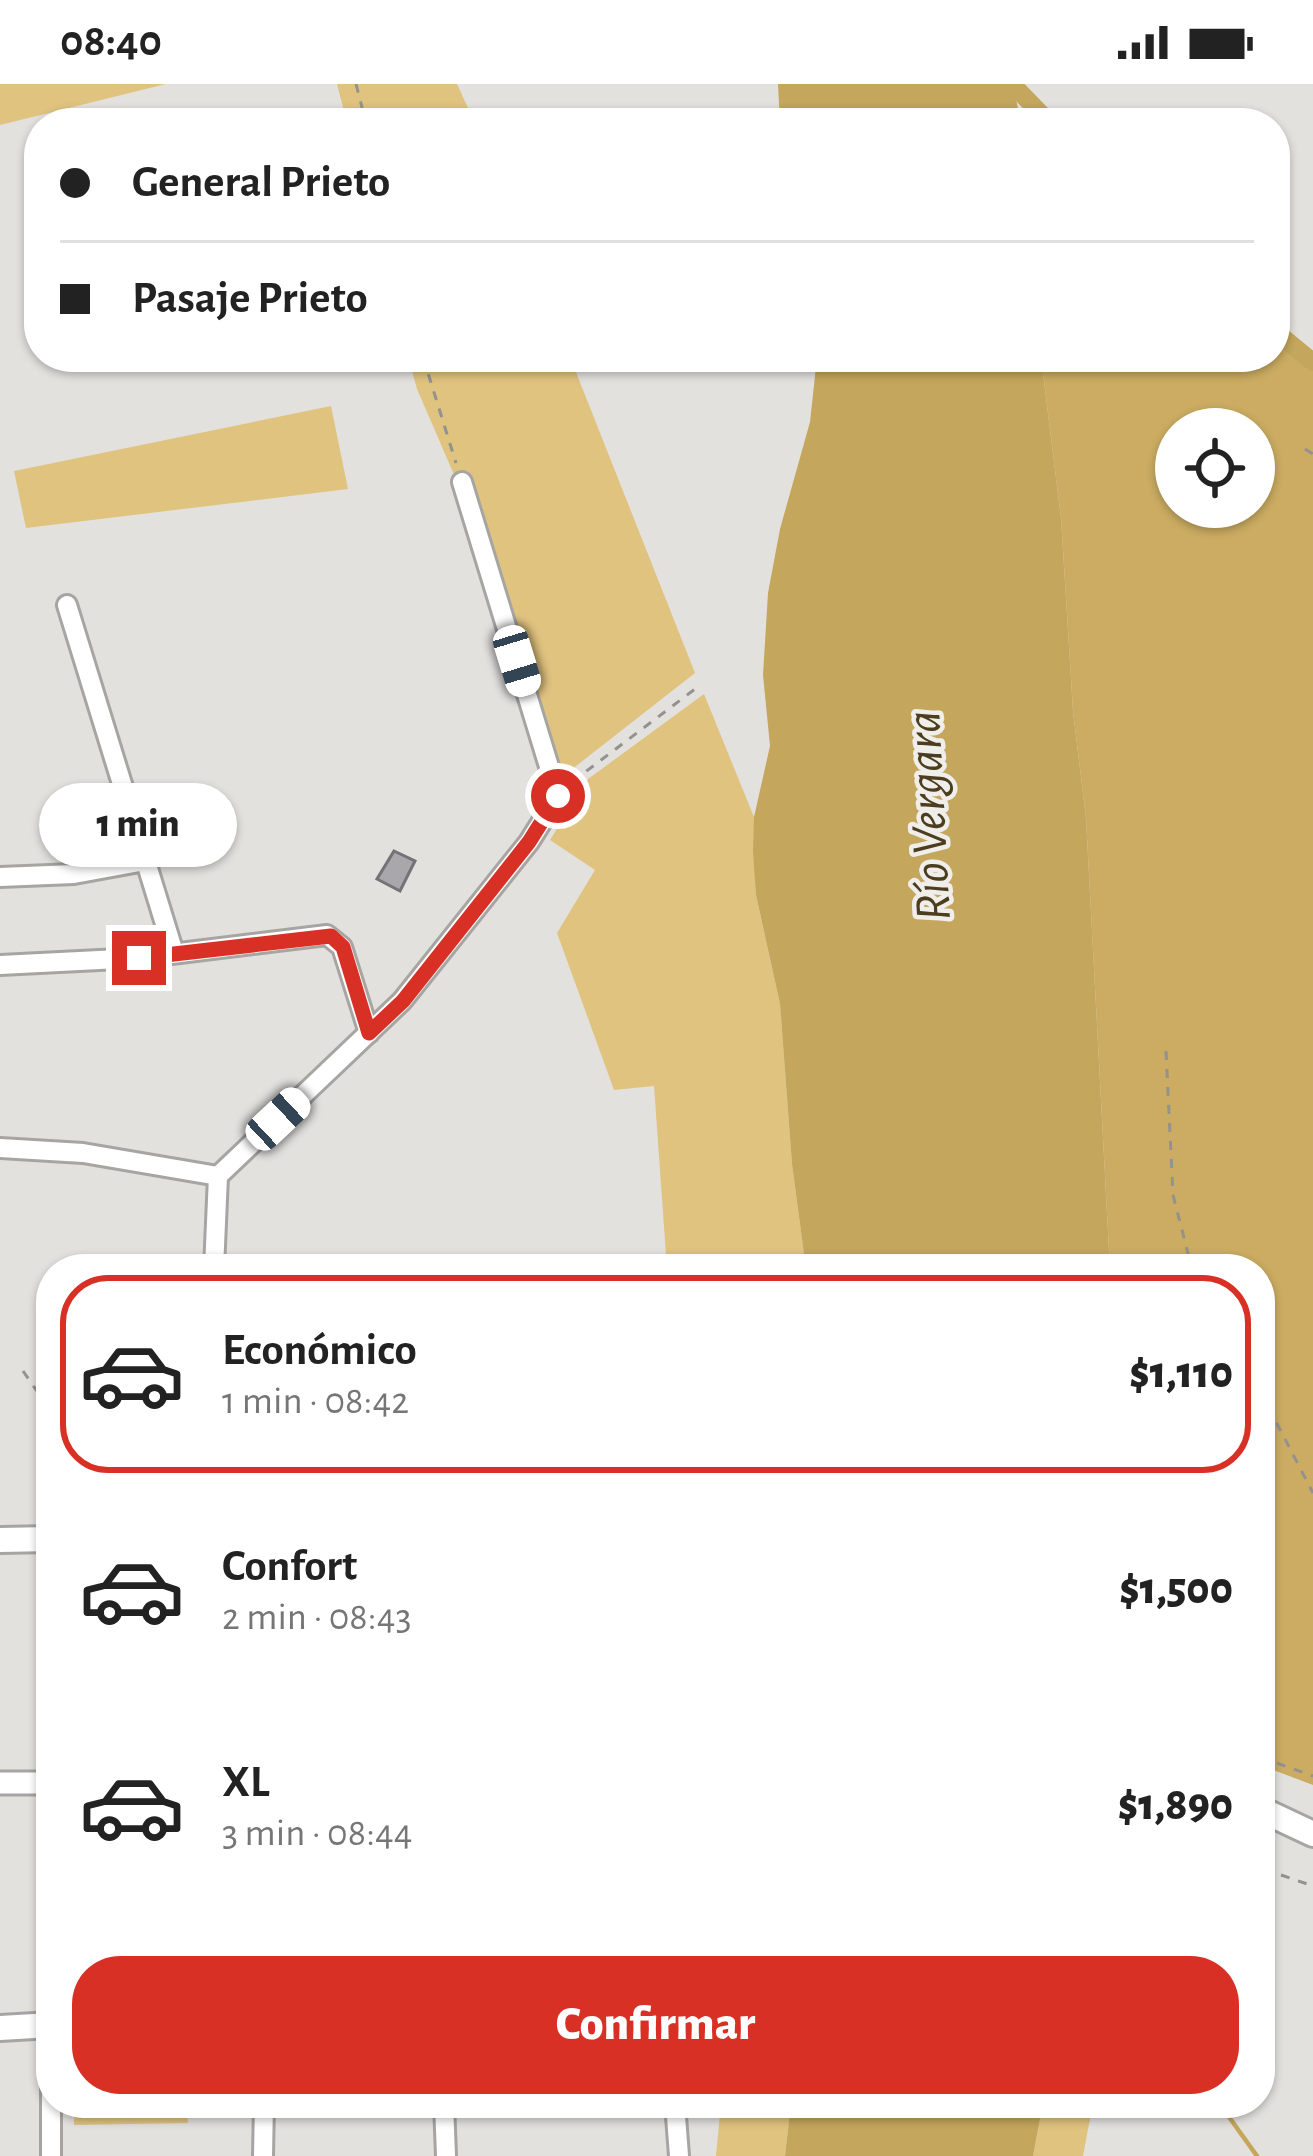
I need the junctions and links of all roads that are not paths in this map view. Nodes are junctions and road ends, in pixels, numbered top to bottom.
1 (462, 482) road end
2 (67, 605) dead end
3 (145, 861) junction
4 (0, 877) edge
5 (174, 953) junction
6 (0, 965) edge
7 (369, 1033) junction
8 (0, 1148) edge
9 (218, 1176) junction
10 (215, 1254) edge
11 (0, 1540) edge
12 (36, 1542) edge
13 (0, 1783) edge
14 (36, 1783) edge
15 (1275, 1816) edge
16 (1313, 1834) edge
17 (36, 2026) edge
18 (0, 2028) edge
19 (51, 2118) edge
20 (264, 2118) edge
21 (445, 2118) edge
22 (676, 2118) edge
23 (51, 2156) edge
24 (263, 2156) edge
25 (446, 2156) edge
26 (679, 2156) edge

1 - 7 street
2 - 3 street
3 - 4 street
3 - 5 street
5 - 6 street
5 - 7 street
7 - 9 street
8 - 9 street
9 - 10 street
11 - 12 main road
13 - 14 street
15 - 16 main road
17 - 18 main road
19 - 23 street
20 - 24 street
21 - 25 street
22 - 26 street

